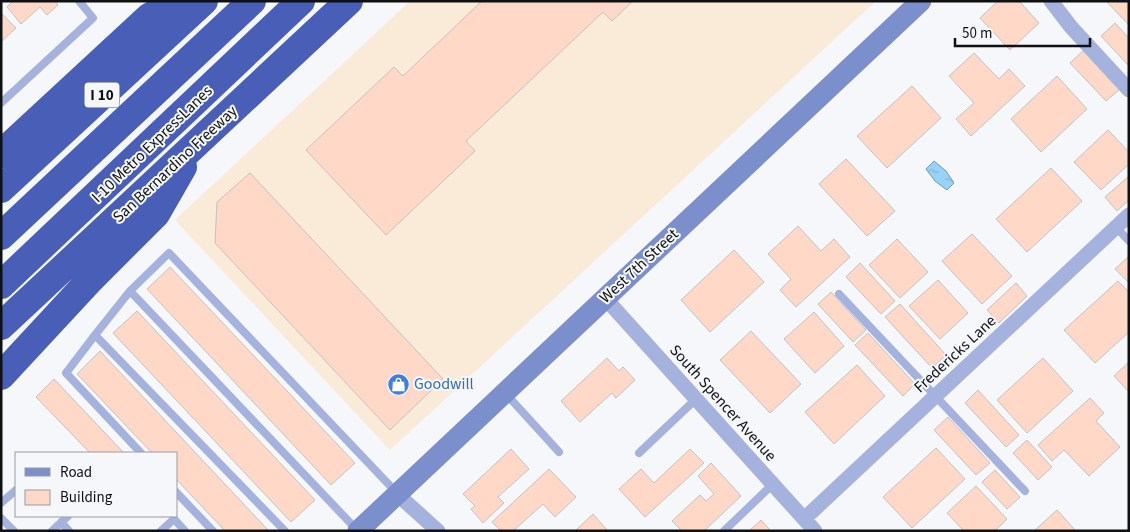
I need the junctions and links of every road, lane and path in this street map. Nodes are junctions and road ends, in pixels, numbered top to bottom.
1 (79, 1) edge
2 (176, 1) edge
3 (204, 1) edge
4 (252, 1) edge
5 (301, 1) edge
6 (348, 1) edge
7 (921, 1) edge
8 (1051, 1) edge
9 (1129, 90) edge
10 (1, 103) edge
11 (196, 144) junction
12 (1, 154) edge
13 (1, 189) edge
14 (32, 207) junction
15 (1129, 215) edge
16 (1, 226) edge
17 (1116, 227) junction
18 (1, 236) edge
19 (1129, 242) edge
20 (27, 262) junction
21 (1, 286) edge
22 (130, 291) junction
23 (1, 293) edge
24 (839, 294) dead end
25 (605, 298) junction
26 (1, 326) edge
27 (95, 336) junction
28 (1, 376) edge
29 (504, 393) junction
30 (935, 396) junction
31 (696, 399) junction
32 (139, 452) edge
33 (559, 452) dead end
34 (639, 453) dead end
35 (773, 484) junction
36 (15, 491) edge
37 (1025, 491) dead end
38 (178, 494) edge
39 (397, 494) junction
40 (1, 503) edge
41 (67, 517) edge
42 (1, 518) edge
43 (804, 519) junction
44 (61, 522) junction
45 (14, 531) edge
46 (52, 531) edge
47 (69, 531) edge
48 (161, 531) edge
49 (185, 531) edge
50 (212, 531) edge
51 (285, 531) edge
52 (358, 531) edge
53 (438, 531) edge
54 (724, 531) edge
55 (816, 531) edge

1 - 10 lane
2 - 12 highway
3 - 13 highway, I 10
4 - 14 highway
5 - 20 highway, I-10 Metro ExpressLanes
6 - 11 highway, San Bernardino Freeway
7 - 25 main road, West 7th Street
8 - 9 street
11 - 26 highway, San Bernardino Freeway
11 - 28 highway
14 - 16 highway
14 - 18 highway
15 - 17 street, Fredericks Lane
17 - 19 lane
17 - 30 street, Fredericks Lane
20 - 21 highway, I-10 Metro ExpressLanes
20 - 23 highway
22 - 27 lane
22 - 39 lane
22 - 52 lane
24 - 30 lane
25 - 29 main road, West 7th Street
25 - 31 street, South Spencer Avenue
27 - 32 lane
27 - 51 lane
29 - 33 lane
29 - 39 main road, West 7th Street
30 - 37 lane
30 - 43 street, Fredericks Lane
31 - 34 lane
31 - 35 street, South Spencer Avenue
35 - 43 street, South Spencer Avenue
35 - 54 lane
36 - 40 lane
38 - 50 lane
39 - 52 main road, West 7th Street
39 - 53 street
41 - 44 lane
42 - 45 lane
43 - 55 street, South Spencer Avenue
44 - 46 lane
44 - 47 lane
48 - 49 lane

